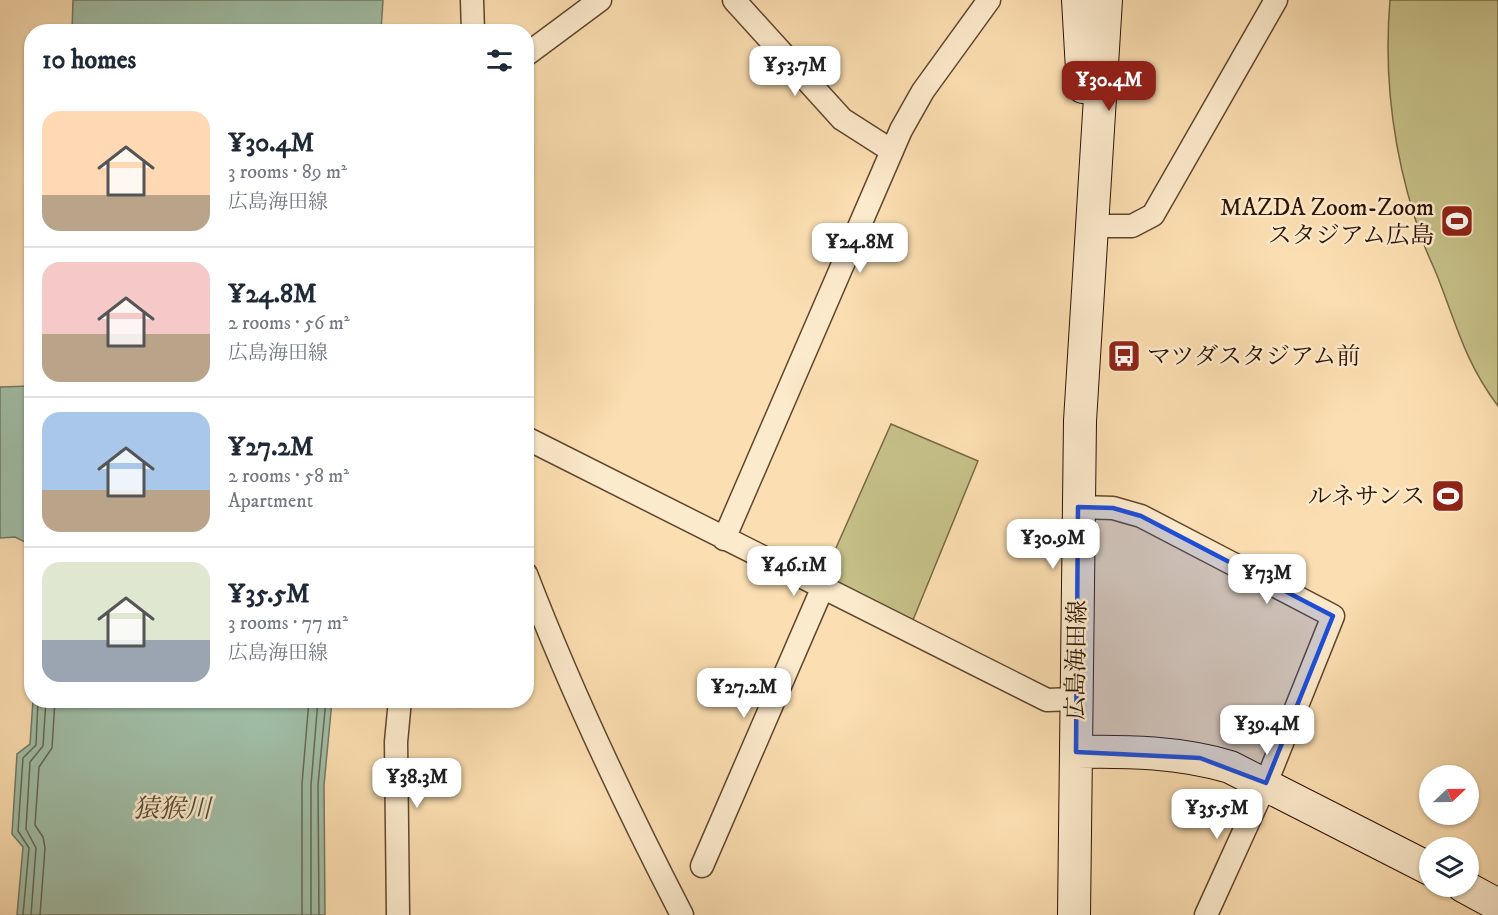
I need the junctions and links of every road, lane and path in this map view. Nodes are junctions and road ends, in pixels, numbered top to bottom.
1 (472, 0) edge
2 (600, 0) edge
3 (734, 0) edge
4 (987, 0) edge
5 (1078, 0) edge
6 (1106, 0) edge
7 (1276, 0) edge
8 (473, 24) edge
9 (534, 49) edge
10 (892, 151) junction
11 (1090, 226) junction
12 (534, 442) edge
13 (1078, 507) junction
14 (723, 539) junction
15 (822, 589) junction
16 (534, 595) edge
17 (1075, 699) junction
18 (399, 708) edge
19 (1076, 752) junction
20 (1266, 783) junction
21 (1419, 863) edge
22 (702, 866) dead end
23 (1479, 895) edge
24 (1498, 905) edge
25 (398, 915) edge
26 (682, 915) edge
27 (1074, 915) edge
28 (1206, 915) edge

1 - 8 street
2 - 9 street
3 - 10 street
4 - 10 street
5 - 11 main road, 広島海田線
6 - 11 main road, 広島海田線
7 - 11 street
10 - 14 street
11 - 13 main road, 広島海田線
12 - 14 street
13 - 17 main road, 広島海田線
13 - 20 street
14 - 15 street
15 - 17 street
15 - 22 street
16 - 26 street
17 - 19 main road, 広島海田線
18 - 25 street
19 - 20 main road
19 - 27 main road, 広島海田線
20 - 21 main road
20 - 28 street
23 - 24 main road

